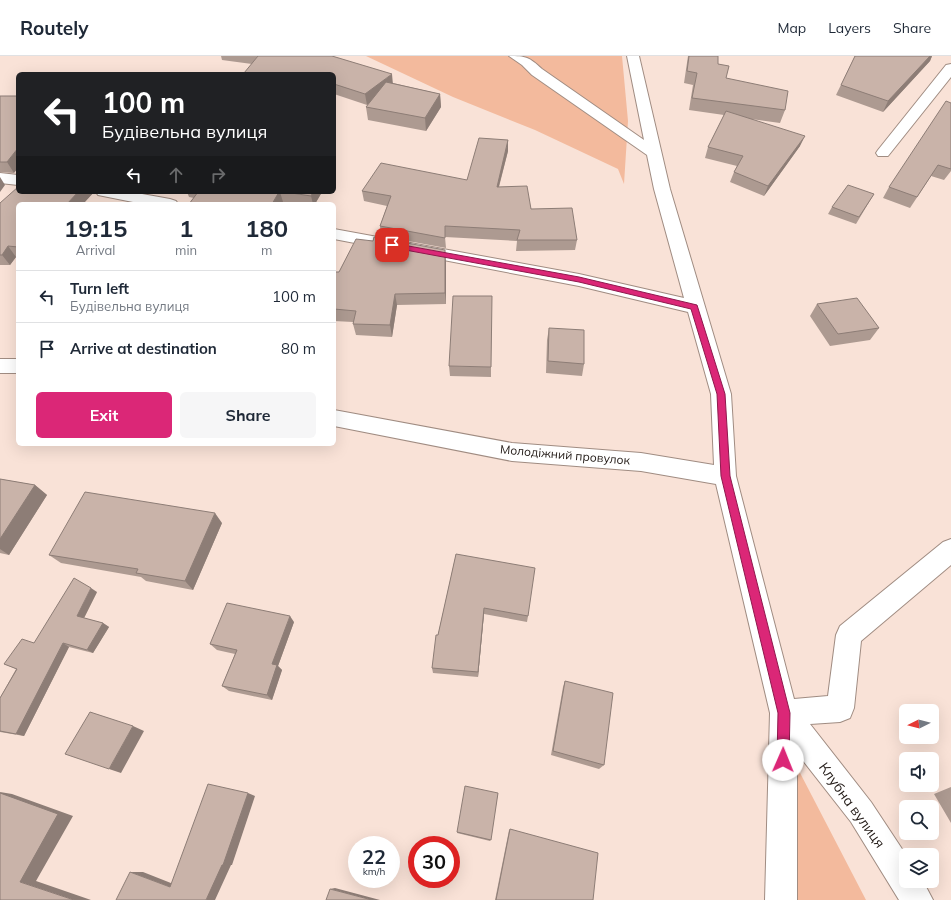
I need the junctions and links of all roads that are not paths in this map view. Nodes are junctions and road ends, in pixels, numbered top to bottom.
1 (515, 56) edge
2 (633, 56) edge
3 (951, 68) edge
4 (652, 152) junction
5 (883, 153) dead end
6 (0, 178) edge
7 (16, 180) edge
8 (115, 194) edge
9 (159, 202) edge
10 (336, 234) edge
11 (694, 307) junction
12 (0, 366) edge
13 (16, 366) edge
14 (336, 418) edge
15 (725, 476) junction
16 (951, 550) edge
17 (784, 713) junction
18 (781, 900) edge
19 (916, 900) edge

1 - 4 street
2 - 4 street
3 - 5 street
4 - 11 street
6 - 7 street
8 - 9 street
10 - 11 street
11 - 15 street
12 - 13 street
14 - 15 street, Молодіжний провулок
15 - 17 street
16 - 17 street
17 - 18 street
17 - 19 street, Клубна вулиця

